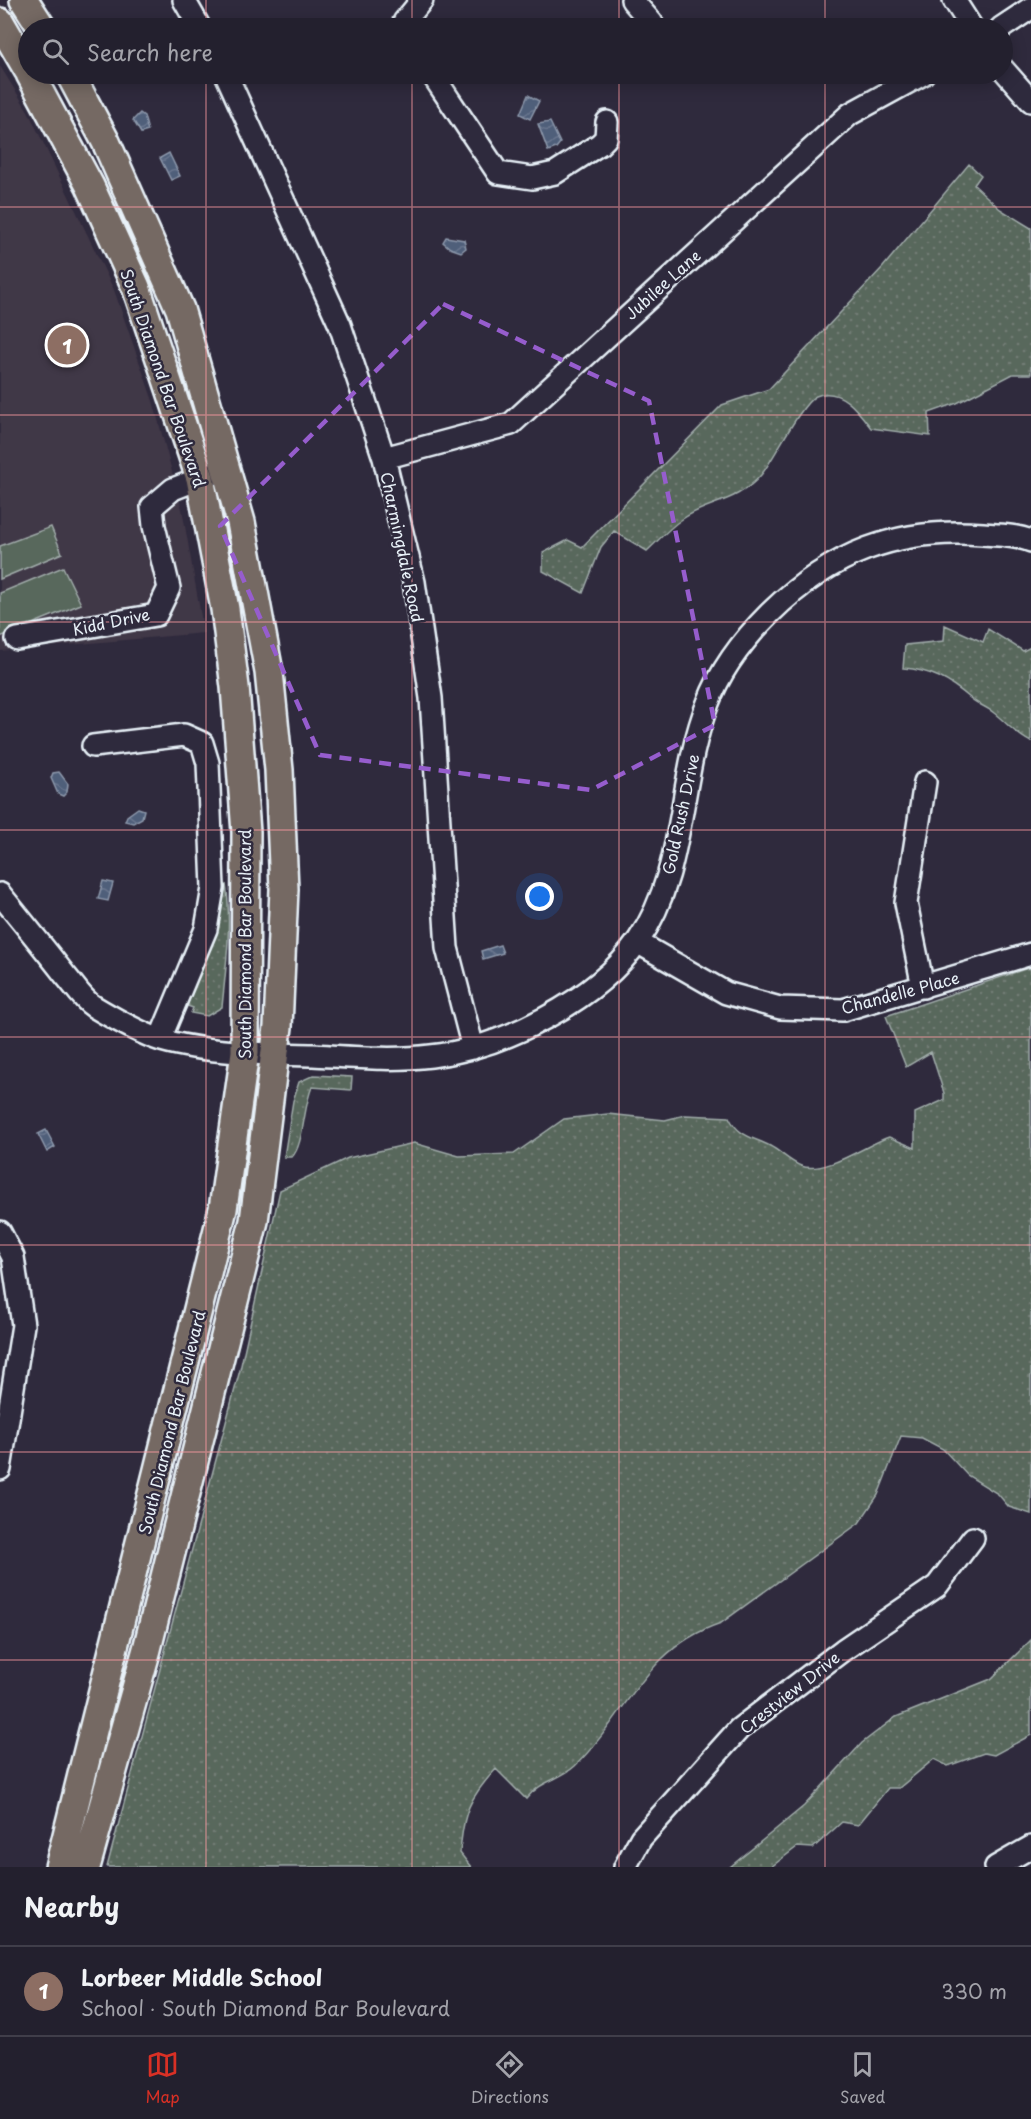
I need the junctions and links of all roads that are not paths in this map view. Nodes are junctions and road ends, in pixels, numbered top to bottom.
1 (24, 0) edge
2 (184, 0) edge
3 (422, 0) edge
4 (632, 0) edge
5 (954, 0) edge
6 (1031, 8) edge
7 (36, 18) edge
8 (194, 18) edge
9 (407, 18) edge
10 (648, 18) edge
11 (966, 18) edge
12 (1013, 20) edge
13 (0, 22) edge
14 (18, 53) edge
15 (1013, 80) edge
16 (35, 84) edge
17 (75, 84) edge
18 (231, 84) edge
19 (439, 84) edge
20 (905, 84) edge
21 (1031, 100) edge
22 (607, 122) dead end
23 (384, 458) junction
24 (226, 470) junction
25 (200, 478) junction
26 (1031, 541) edge
27 (17, 639) dead end
28 (93, 746) dead end
29 (925, 782) dead end
30 (0, 894) edge
31 (637, 942) junction
32 (1031, 954) edge
33 (923, 987) junction
34 (160, 1040) junction
35 (473, 1048) junction
36 (245, 1052) junction
37 (275, 1054) junction
38 (0, 1232) edge
39 (0, 1469) edge
40 (973, 1538) dead end
41 (1031, 1847) edge
42 (59, 1867) edge
43 (86, 1867) edge
44 (625, 1867) edge
45 (996, 1867) edge

1 - 7 main road
2 - 8 street
3 - 9 street
4 - 10 street
5 - 11 street
6 - 12 street
13 - 14 main road, South Diamond Bar Boulevard
15 - 21 street
16 - 25 main road, South Diamond Bar Boulevard
17 - 24 main road, South Diamond Bar Boulevard
18 - 23 street, Charmingdale Road
19 - 22 street
20 - 23 street, Jubilee Lane
23 - 35 street, Charmingdale Road
24 - 25 street, Kidd Drive
24 - 37 main road, South Diamond Bar Boulevard
25 - 27 street, Kidd Drive
25 - 36 main road, South Diamond Bar Boulevard
26 - 31 street, Gold Rush Drive
28 - 34 street
29 - 33 street
30 - 34 street, Gold Rush Drive
31 - 33 street, Chandelle Place
31 - 35 street, Gold Rush Drive
32 - 33 street, Chandelle Place
34 - 36 street, Gold Rush Drive
35 - 37 street, Gold Rush Drive
36 - 37 street, Gold Rush Drive
36 - 42 main road, South Diamond Bar Boulevard
37 - 43 main road, South Diamond Bar Boulevard
38 - 39 street
40 - 44 street, Crestview Drive
41 - 45 street

